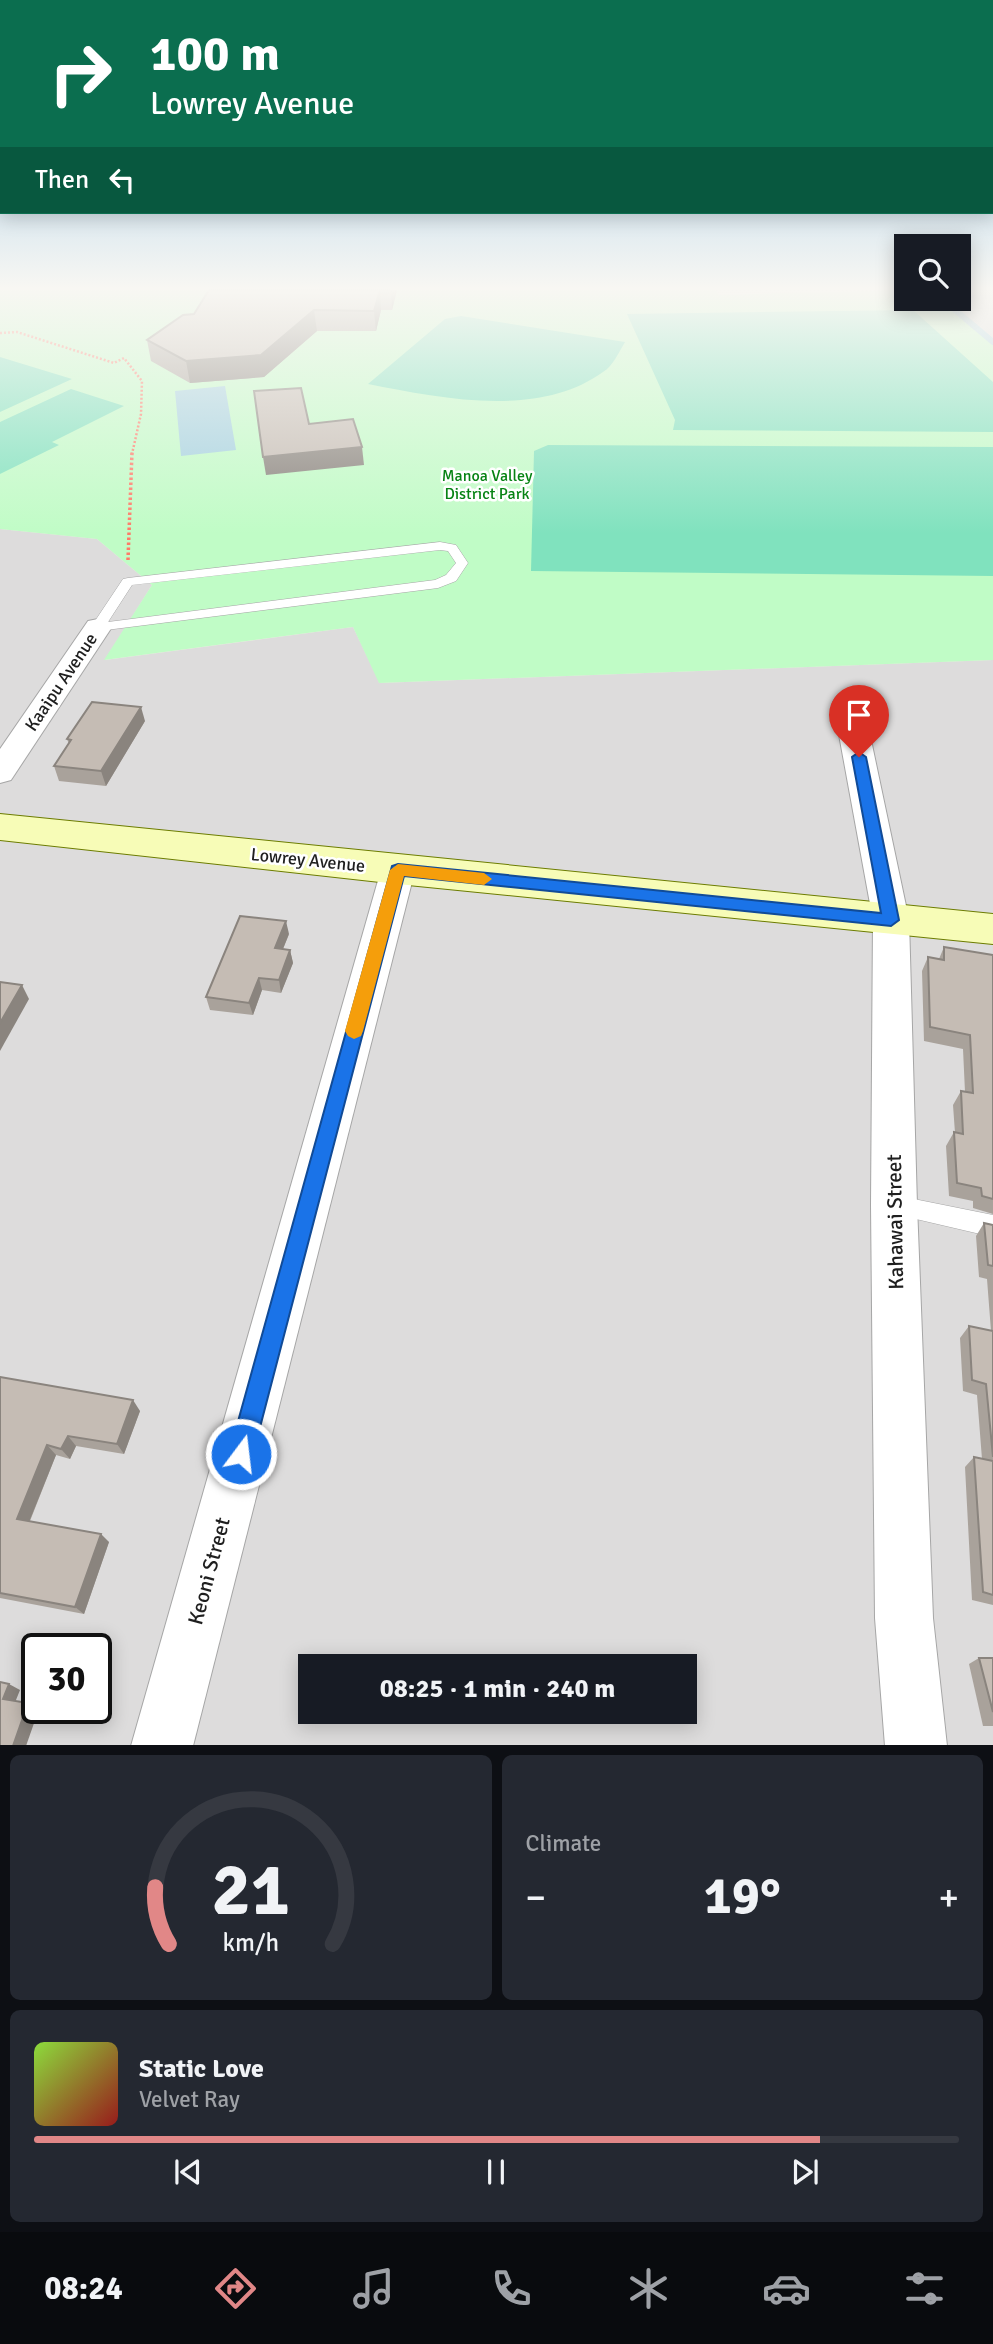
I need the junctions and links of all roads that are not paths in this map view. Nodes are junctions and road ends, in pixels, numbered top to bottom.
1 (98, 627) junction
2 (848, 702) dead end
3 (0, 773) edge
4 (0, 827) edge
5 (398, 870) junction
6 (891, 920) junction
7 (993, 929) edge
8 (894, 1205) junction
9 (993, 1226) edge
10 (162, 1745) edge
11 (916, 1745) edge

1 - 1 lane
1 - 3 street, Kaaipu Avenue
2 - 6 street, Kahawai Street
4 - 5 street, Lowrey Avenue
5 - 6 street, Lowrey Avenue
5 - 10 street, Keoni Street
6 - 7 street, Lowrey Avenue
6 - 8 street, Kahawai Street
8 - 9 lane
8 - 11 street, Kahawai Street

